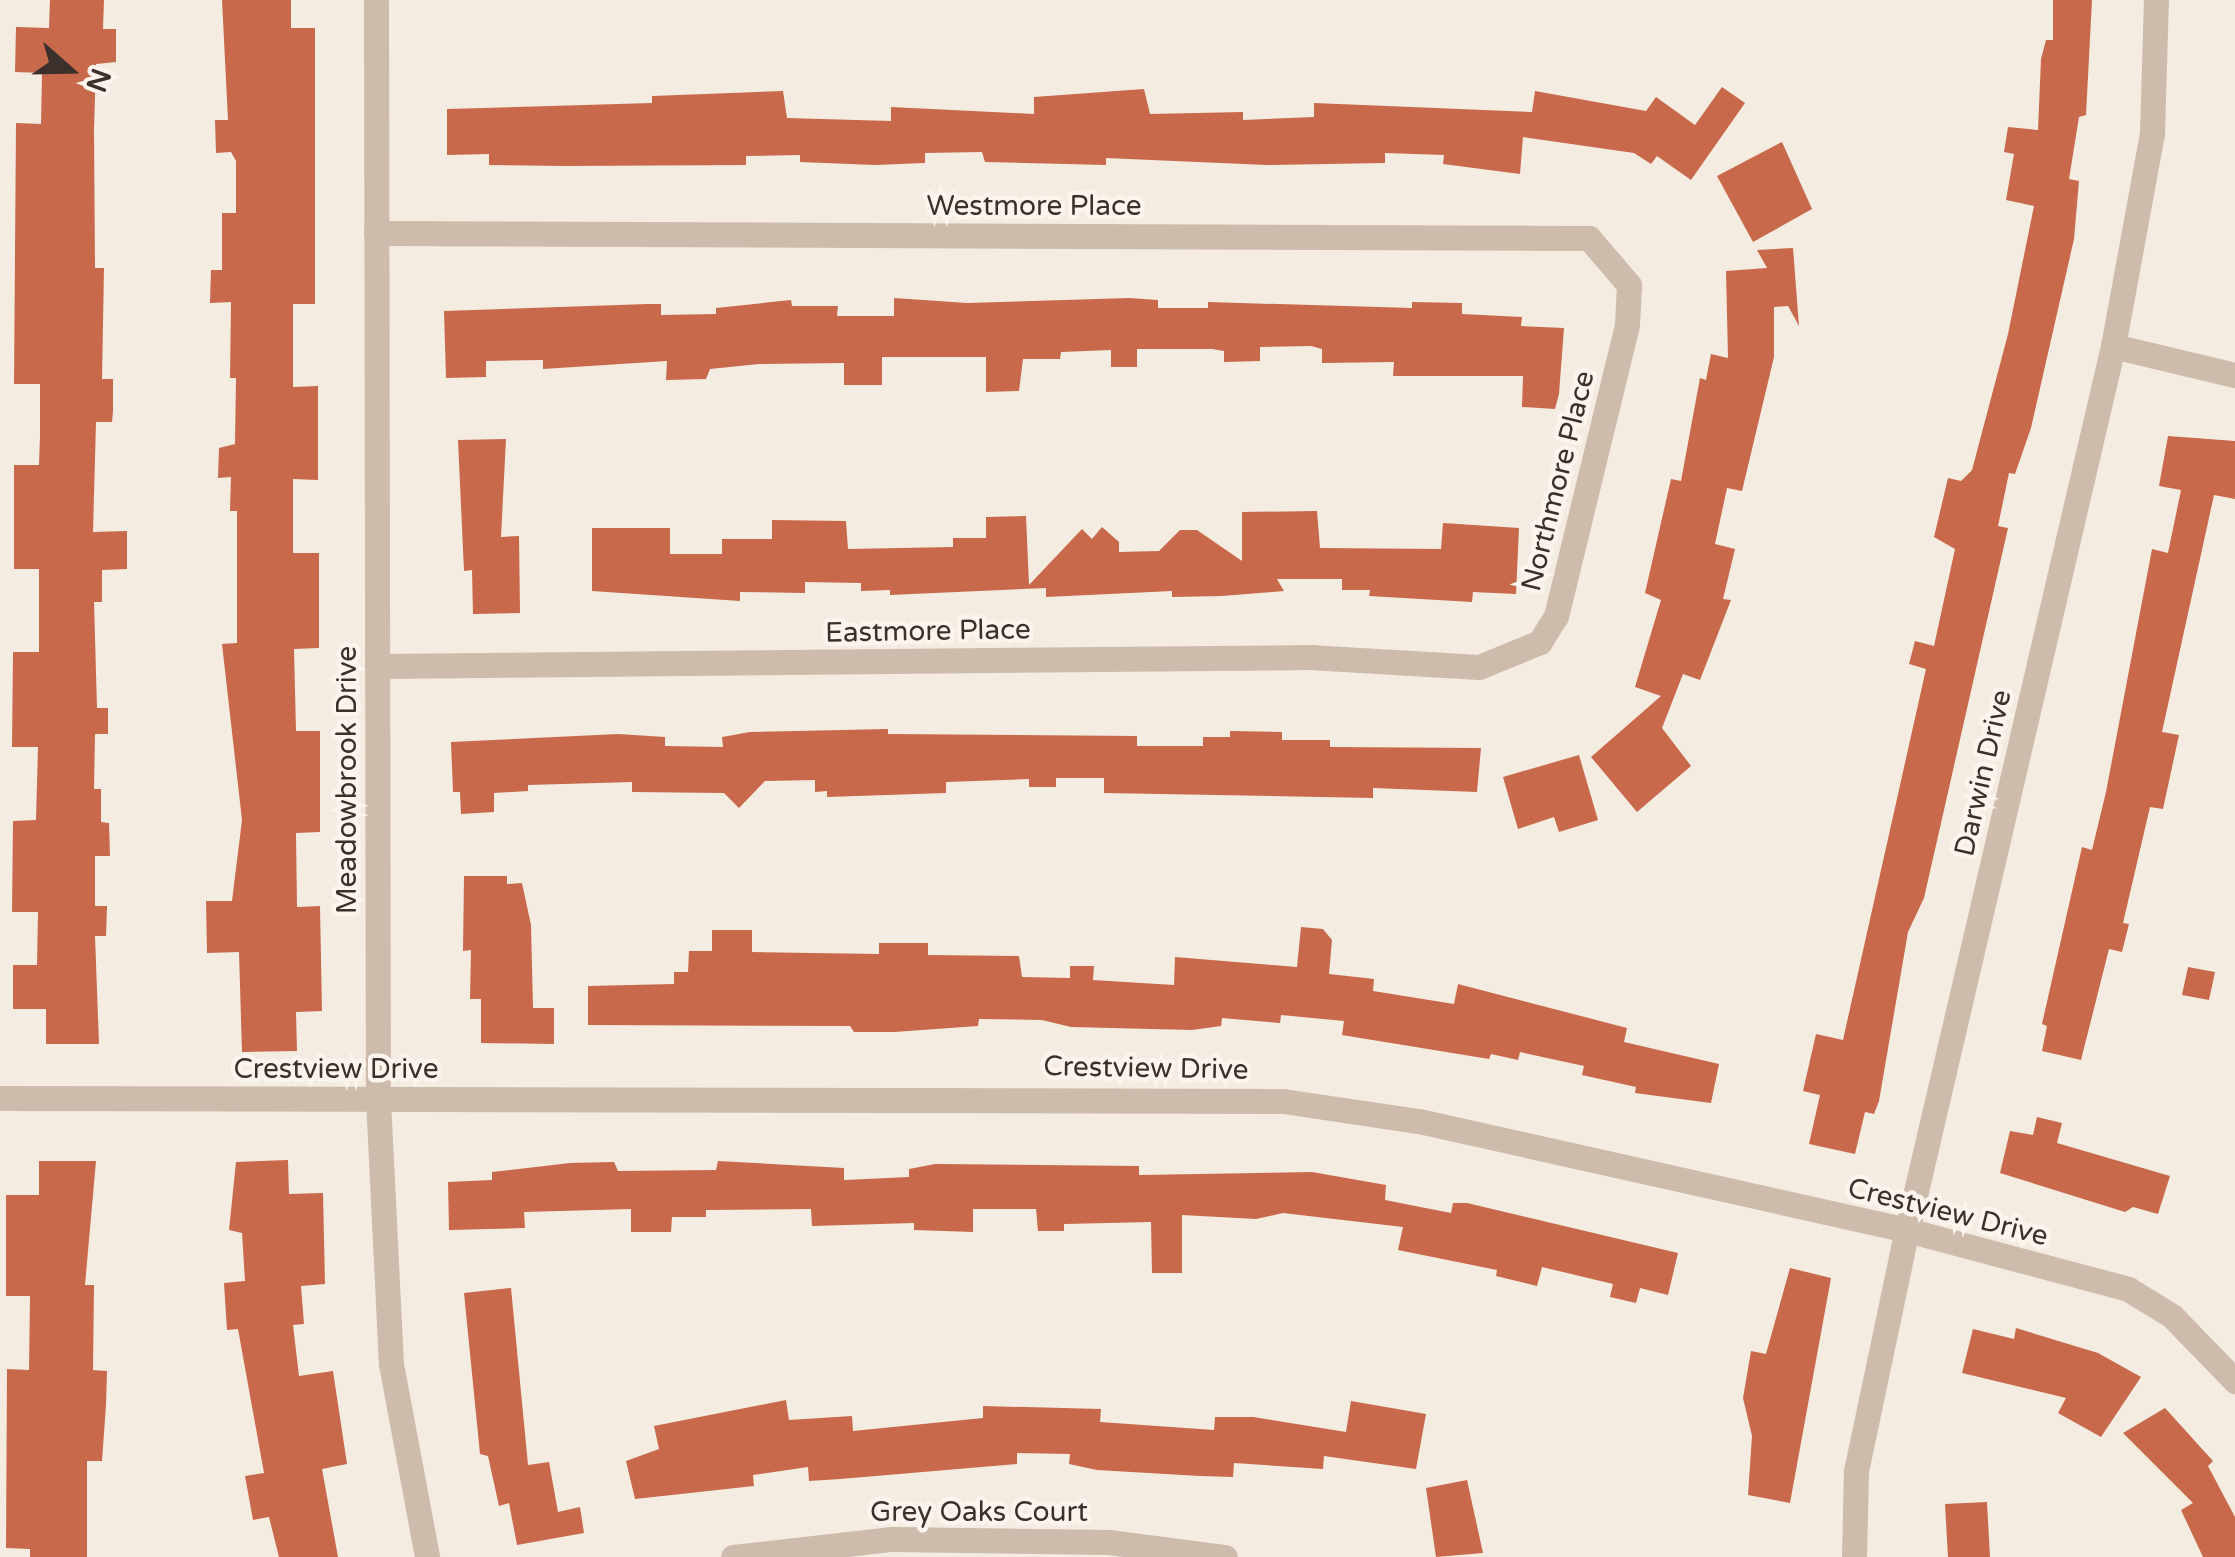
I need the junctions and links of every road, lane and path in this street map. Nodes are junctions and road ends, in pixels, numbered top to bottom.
1 (376, 0) edge
2 (2156, 0) edge
3 (376, 233) junction
4 (1628, 324) joint
5 (2113, 346) junction
6 (2235, 375) edge
7 (377, 666) junction
8 (1479, 667) joint
9 (0, 1098) edge
10 (378, 1099) junction
11 (1907, 1230) junction
12 (2235, 1381) edge
13 (426, 1557) edge
14 (733, 1557) edge
15 (1225, 1557) edge
16 (1854, 1557) edge

1 - 3 street, Meadowbrook Drive
2 - 5 street, Darwin Drive
3 - 4 street, Westmore Place
3 - 7 street, Meadowbrook Drive
4 - 8 street, Northmore Place
5 - 6 street
5 - 11 street, Darwin Drive
7 - 8 street, Eastmore Place
7 - 10 street, Meadowbrook Drive
9 - 10 street, Crestview Drive
10 - 11 street, Crestview Drive
10 - 13 street, Meadowbrook Drive
11 - 12 street, Crestview Drive
11 - 16 street, Darwin Drive
14 - 15 street, Grey Oaks Court

